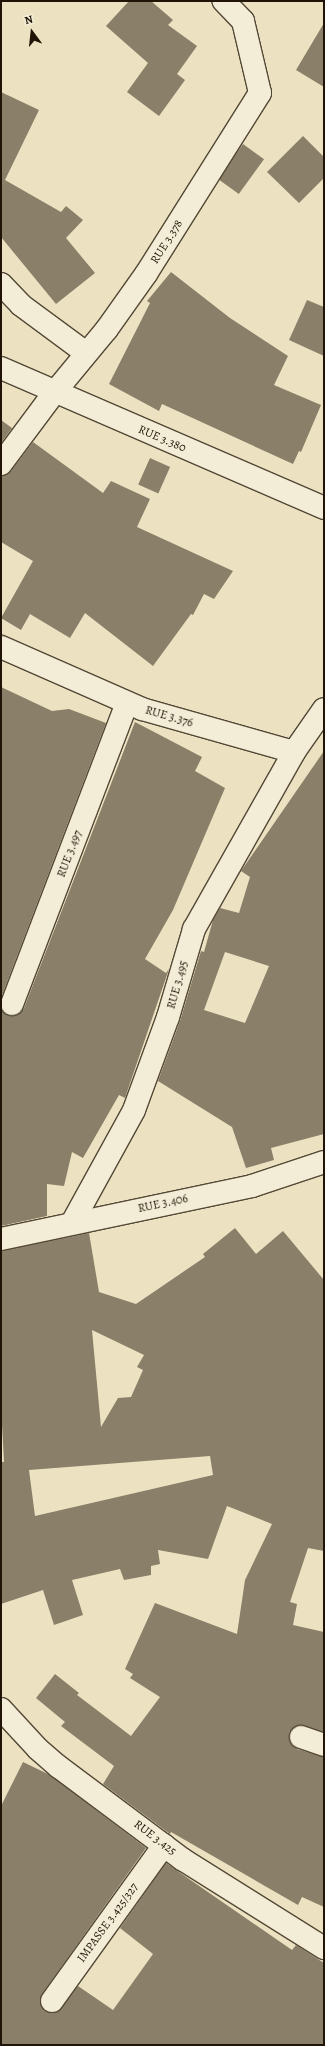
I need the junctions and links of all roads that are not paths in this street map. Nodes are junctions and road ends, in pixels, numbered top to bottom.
1 (224, 1) edge
2 (1, 284) edge
3 (86, 353) junction
4 (1, 368) edge
5 (54, 393) junction
6 (1, 464) edge
7 (324, 508) edge
8 (1, 647) edge
9 (127, 703) junction
10 (324, 709) edge
11 (294, 752) junction
12 (12, 1004) dead end
13 (324, 1162) edge
14 (72, 1223) junction
15 (1, 1239) edge
16 (1, 1709) edge
17 (300, 1737) dead end
18 (324, 1745) edge
19 (164, 1845) junction
20 (324, 1948) edge
21 (52, 2001) dead end

1 - 3 street, RUE 3.378
2 - 3 street
3 - 5 street, RUE 3.378
4 - 5 street, RUE 3.380
5 - 6 street, RUE 3.378
5 - 7 street, RUE 3.380
8 - 9 street, RUE 3.376
9 - 11 street, RUE 3.376
9 - 12 street, RUE 3.497
10 - 11 street
11 - 14 street, RUE 3.495
13 - 14 street, RUE 3.406
14 - 15 street, RUE 3.406
16 - 19 street, RUE 3.425
17 - 18 street
19 - 20 street, RUE 3.425
19 - 21 street, IMPASSE 3.425/327

